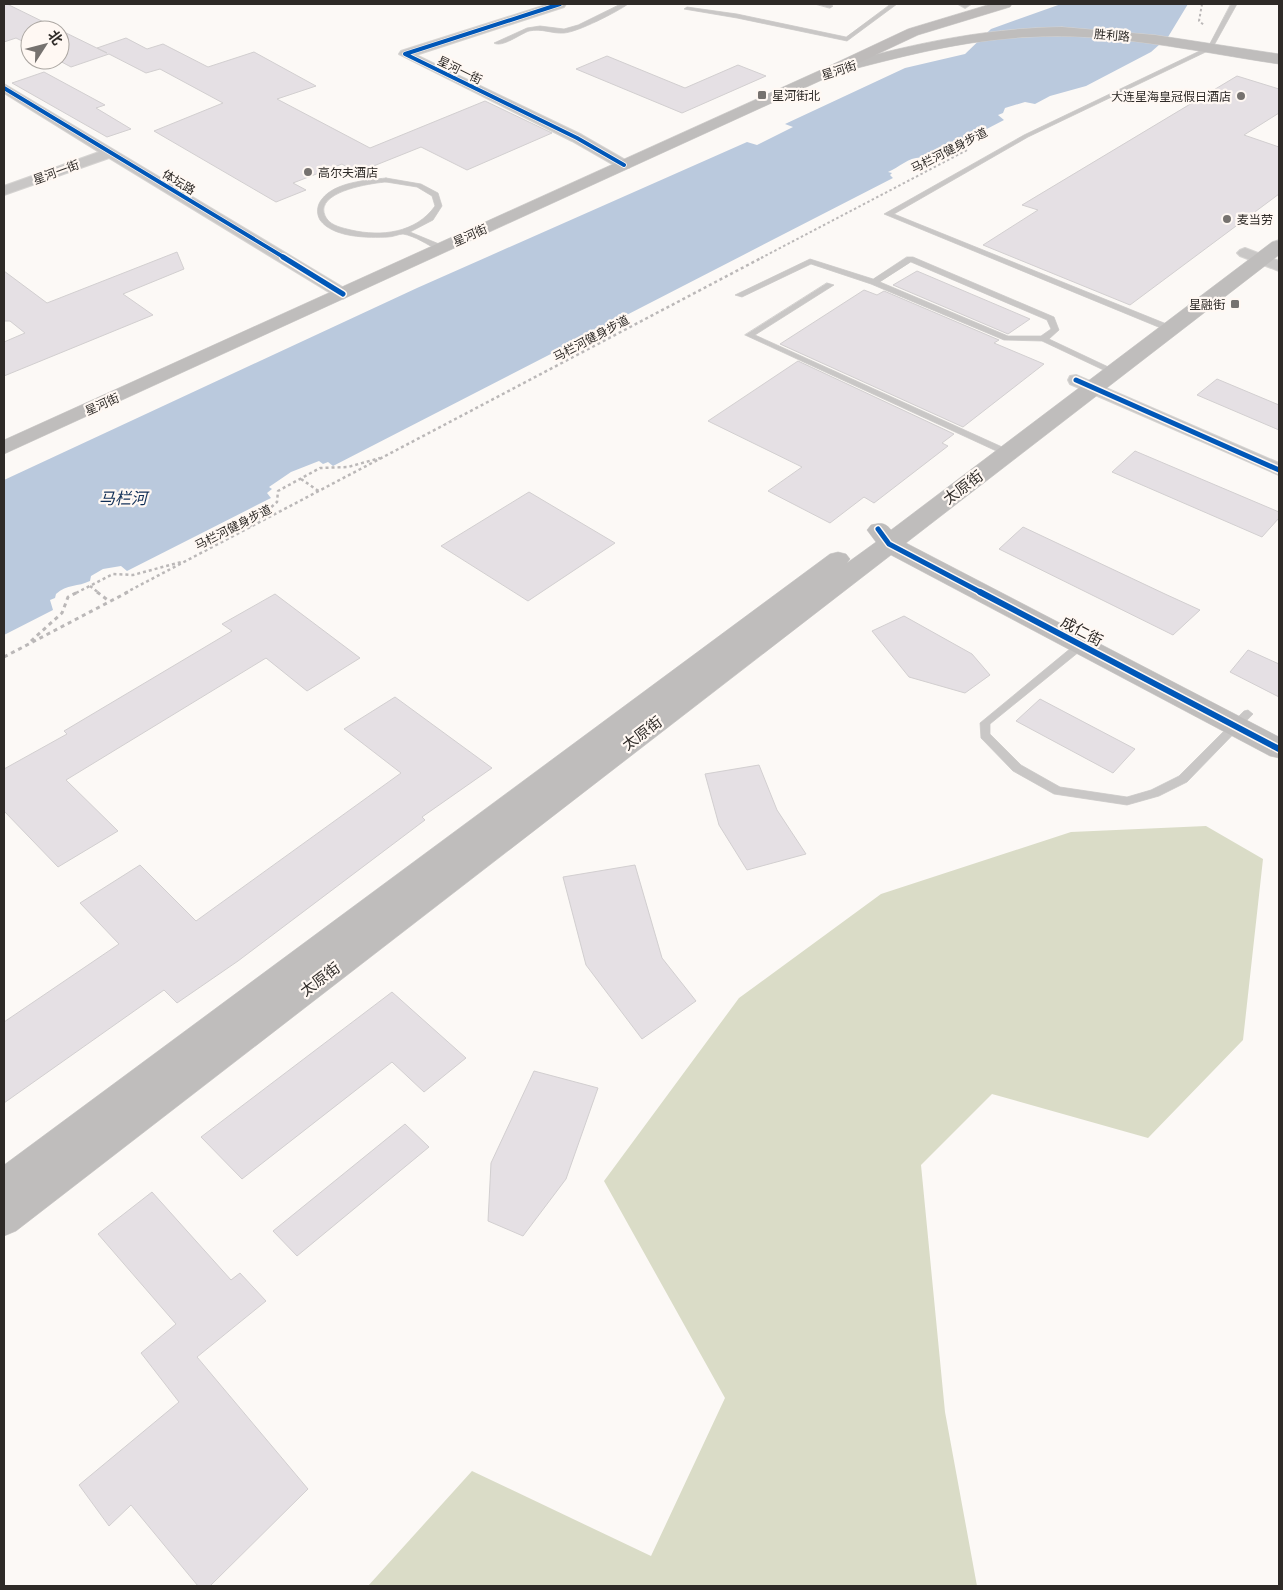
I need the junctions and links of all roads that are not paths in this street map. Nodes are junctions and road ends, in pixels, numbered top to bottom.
1 (560, 4) edge
2 (624, 4) edge
3 (818, 4) edge
4 (894, 4) edge
5 (1005, 4) edge
6 (1234, 4) edge
7 (830, 6) dead end
8 (687, 9) dead end
9 (943, 42) joint
10 (497, 43) dead end
11 (1210, 48) junction
12 (1279, 59) edge
13 (830, 71) junction
14 (4, 88) edge
15 (109, 153) junction
16 (624, 165) junction
17 (4, 190) edge
18 (1279, 228) edge
19 (404, 232) junction
20 (441, 248) junction
21 (1266, 256) edge
22 (874, 282) junction
23 (830, 285) dead end
24 (343, 294) junction
25 (739, 295) dead end
26 (1162, 326) junction
27 (1043, 339) junction
28 (1096, 376) junction
29 (4, 448) edge
30 (999, 449) junction
31 (1279, 470) edge
32 (890, 536) junction
33 (1081, 645) junction
34 (1242, 720) junction
35 (1279, 730) edge
36 (1279, 749) edge
37 (4, 1185) edge
38 (4, 1220) edge

1 - 16 street, 星河一街
2 - 10 lane
3 - 7 lane
4 - 8 lane
5 - 13 highway
6 - 11 lane
9 - 11 main road, 胜利路
9 - 13 main road, 星河街
11 - 12 main road, 胜利路
11 - 26 lane
13 - 16 main road, 星河街
14 - 15 street, 体坛路
15 - 17 street, 星河一街
15 - 24 street, 体坛路
16 - 20 main road, 星河街
18 - 21 main road, 太原街
19 - 19 lane
19 - 20 lane
20 - 24 main road, 星河街
21 - 26 main road, 太原街
22 - 25 lane
22 - 27 lane
22 - 27 lane
23 - 30 lane
24 - 29 main road, 星河街
26 - 28 main road, 太原街
27 - 28 lane
28 - 30 main road, 太原街
28 - 31 street
30 - 32 main road, 太原街
32 - 33 main road, 成仁街
32 - 34 main road, 成仁街
32 - 37 main road, 太原街
32 - 38 main road, 太原街
33 - 34 main road, 成仁街
33 - 34 lane
34 - 35 main road, 成仁街
34 - 36 main road, 成仁街

